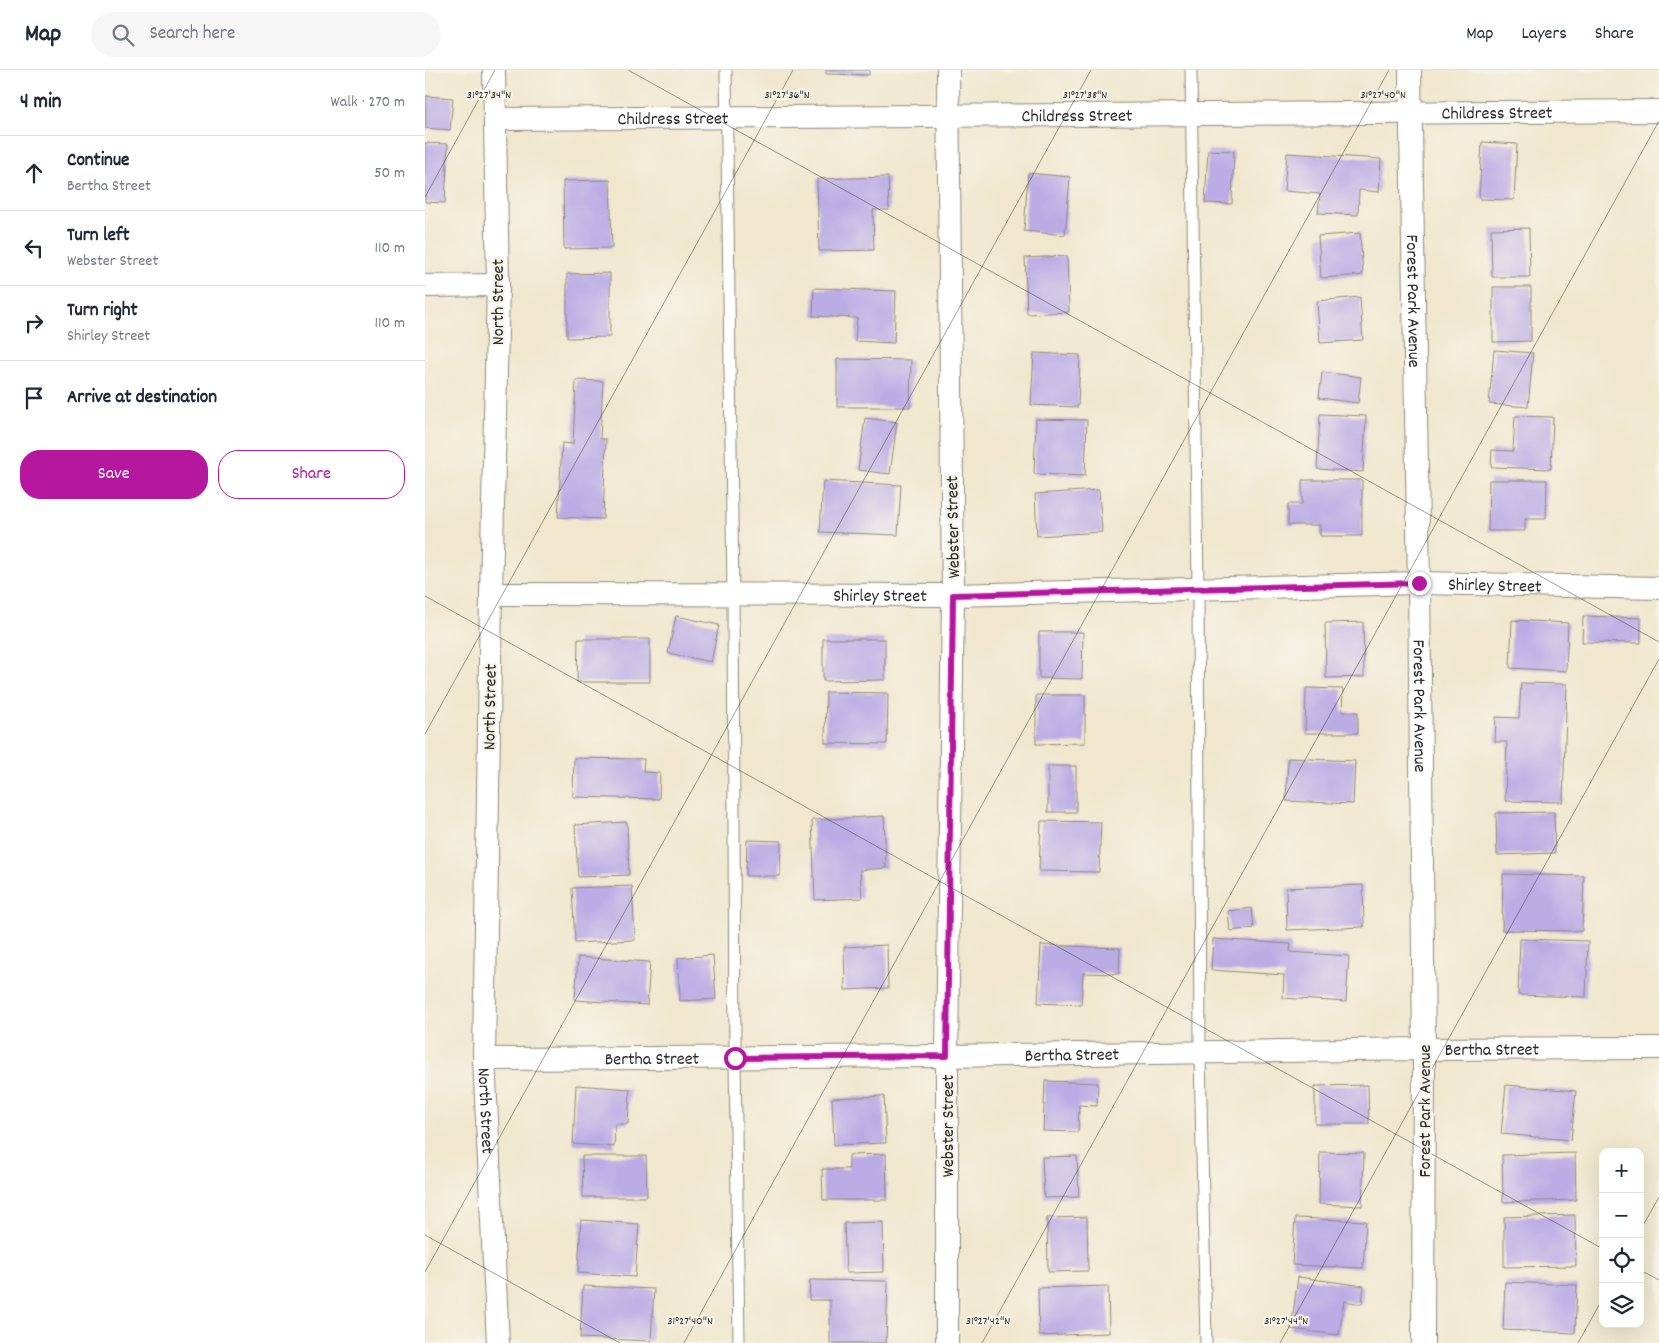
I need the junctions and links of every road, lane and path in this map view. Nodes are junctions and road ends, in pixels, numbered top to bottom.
1 (495, 70) edge
2 (726, 70) edge
3 (948, 70) edge
4 (1191, 70) edge
5 (1410, 70) edge
6 (1659, 111) edge
7 (1409, 112) junction
8 (1191, 114) junction
9 (948, 116) junction
10 (727, 118) junction
11 (495, 120) junction
12 (499, 285) junction
13 (425, 286) edge
14 (1419, 583) junction
15 (1198, 588) junction
16 (1659, 588) edge
17 (491, 594) junction
18 (733, 594) junction
19 (953, 595) junction
20 (1659, 1048) edge
21 (1424, 1049) junction
22 (1200, 1052) junction
23 (947, 1056) junction
24 (735, 1058) junction
25 (484, 1059) junction
26 (498, 1343) edge
27 (739, 1343) edge
28 (947, 1343) edge
29 (1206, 1343) edge
30 (1423, 1343) edge

1 - 11 street, North Street
2 - 10 lane
3 - 9 street, Webster Street
4 - 8 lane
5 - 7 street, Forest Park Avenue
6 - 7 street, Childress Street
7 - 8 street, Childress Street
7 - 14 street, Forest Park Avenue
8 - 9 street, Childress Street
8 - 15 lane
9 - 10 street, Childress Street
9 - 19 street, Webster Street
10 - 11 street, Childress Street
10 - 18 lane
11 - 12 street, North Street
12 - 13 street
12 - 17 street, North Street
14 - 15 street, Shirley Street
14 - 16 street, Shirley Street
14 - 21 street, Forest Park Avenue
15 - 19 street, Shirley Street
15 - 22 lane
17 - 18 street, Shirley Street
17 - 25 street, North Street
18 - 19 street, Shirley Street
18 - 24 lane
19 - 23 street, Webster Street
20 - 21 street, Bertha Street
21 - 22 street, Bertha Street
21 - 30 street, Forest Park Avenue
22 - 23 street, Bertha Street
22 - 29 lane
23 - 24 street, Bertha Street
23 - 28 street, Webster Street
24 - 25 street, Bertha Street
24 - 27 lane
25 - 26 street, North Street

